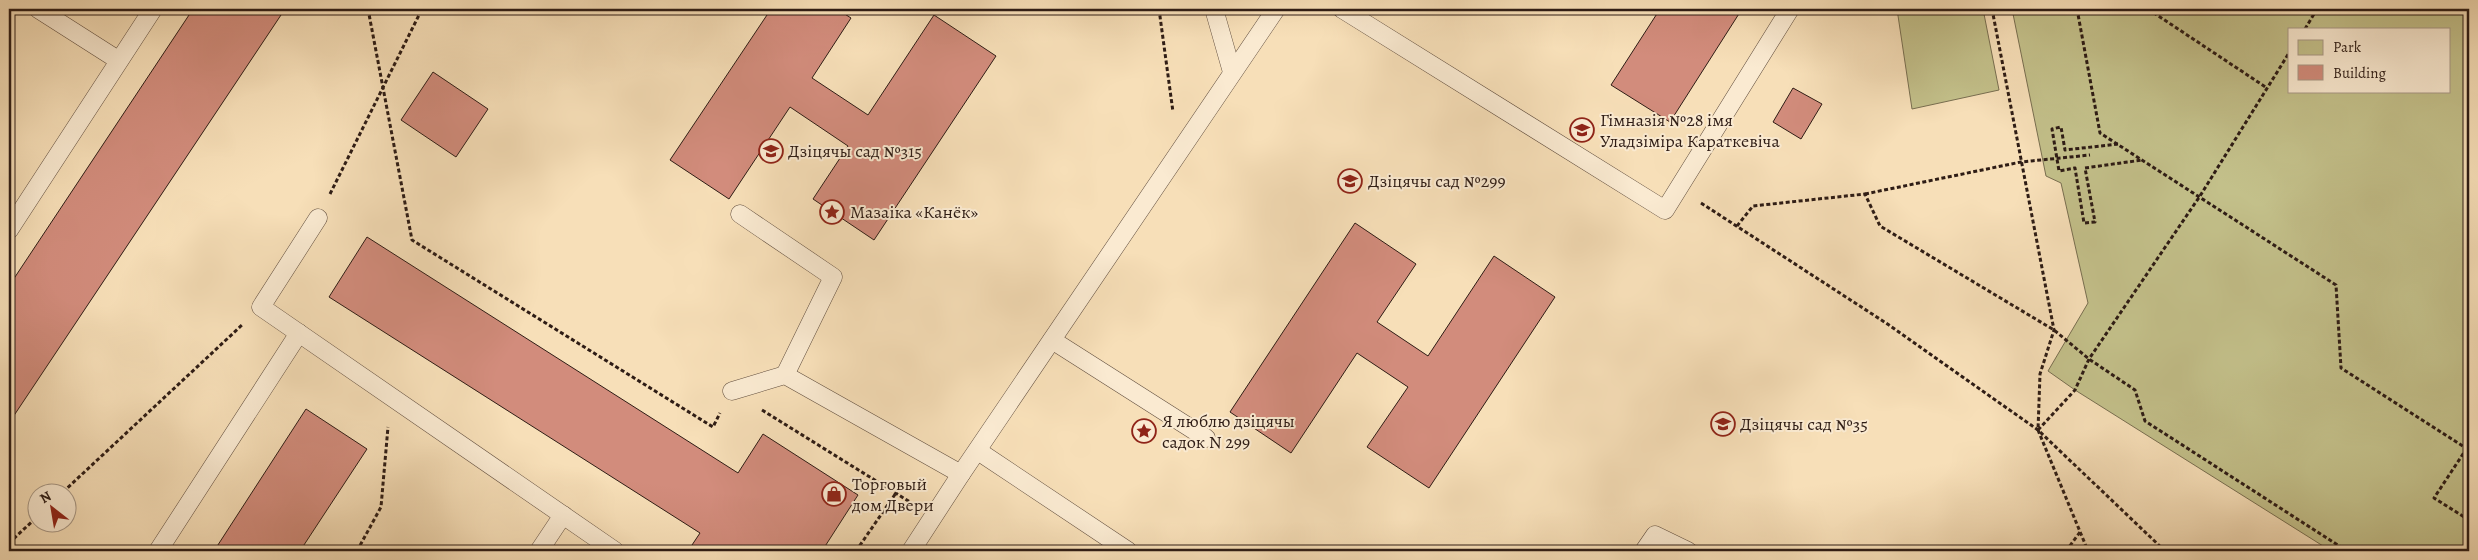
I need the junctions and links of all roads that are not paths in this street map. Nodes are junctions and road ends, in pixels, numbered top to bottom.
1 (38, 9) edge
2 (153, 9) edge
3 (1214, 9) edge
4 (1276, 9) edge
5 (1342, 9) edge
6 (1790, 9) edge
7 (118, 60) junction
8 (1232, 72) junction
9 (740, 214) dead end
10 (318, 218) road end
11 (9, 230) edge
12 (299, 333) junction
13 (1052, 340) junction
14 (786, 375) junction
15 (732, 391) road end
16 (1206, 438) dead end
17 (978, 451) junction
18 (961, 474) junction
19 (563, 515) junction
20 (158, 551) edge
21 (539, 551) edge
22 (615, 551) edge
23 (911, 551) edge
24 (1128, 551) edge
25 (1644, 551) edge
26 (1688, 551) edge

1 - 7 lane
2 - 7 lane
3 - 8 lane
4 - 8 lane
5 - 6 lane
7 - 11 lane
8 - 13 lane
9 - 14 lane
10 - 12 lane
12 - 19 lane
12 - 20 lane
13 - 16 lane
13 - 17 lane
14 - 15 lane
14 - 18 lane
17 - 18 lane
17 - 24 lane
18 - 23 lane
19 - 21 lane
19 - 22 lane
25 - 26 lane

